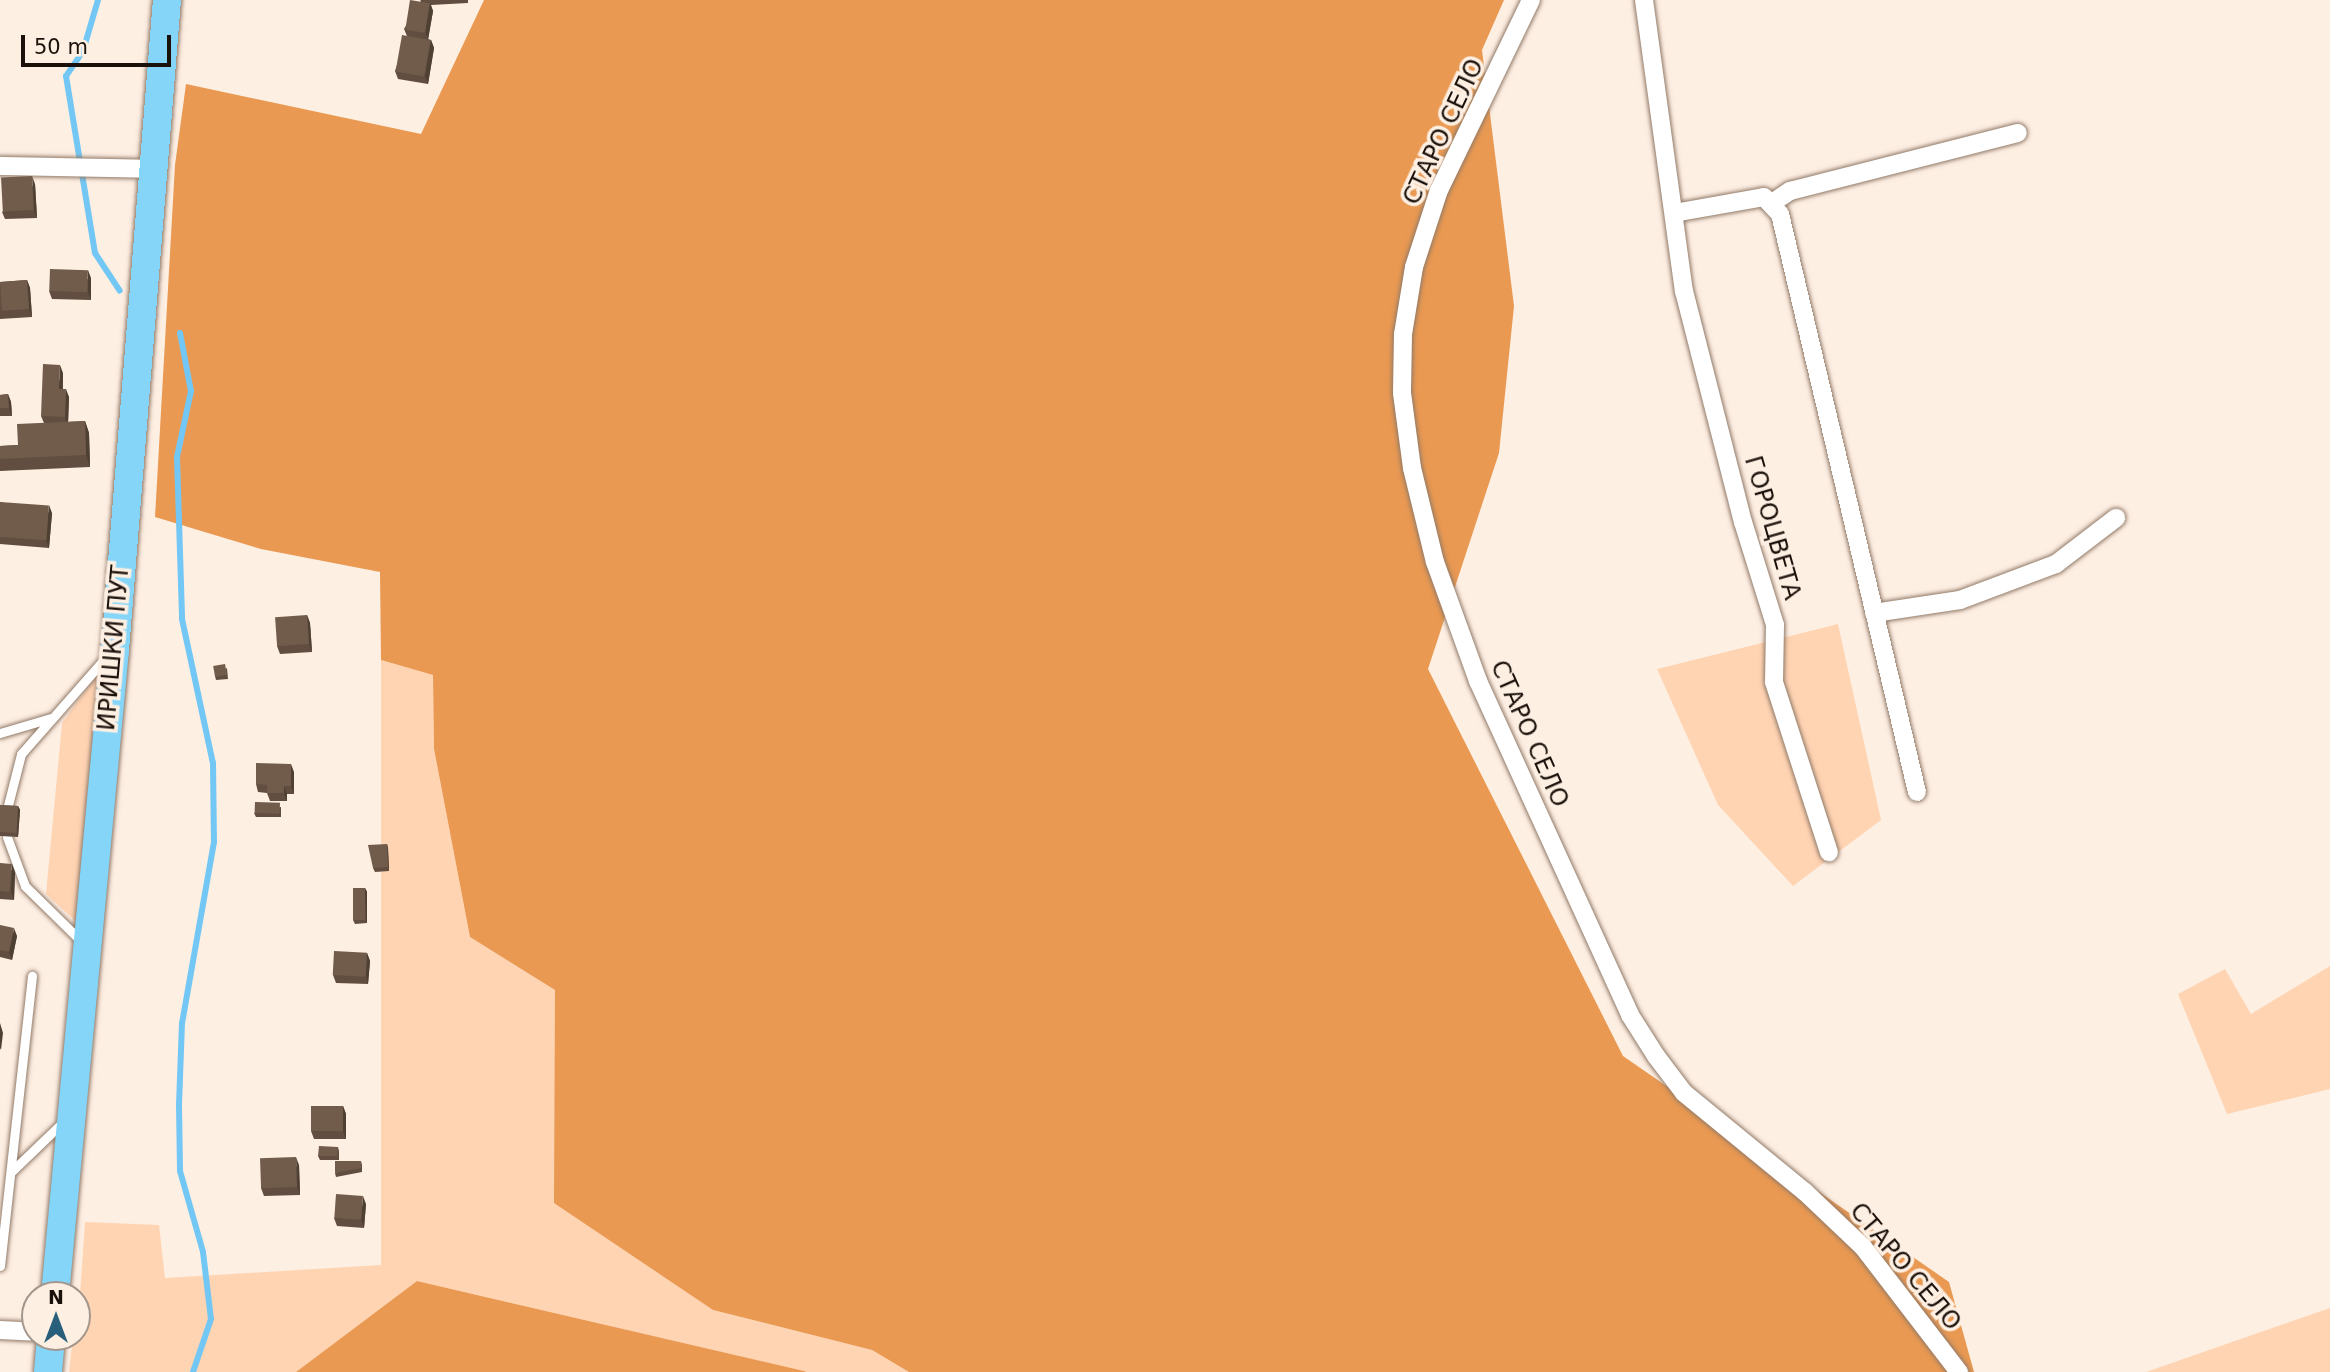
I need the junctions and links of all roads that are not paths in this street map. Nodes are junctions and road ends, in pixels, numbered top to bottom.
1 (167, 0) edge
2 (1531, 0) edge
3 (1644, 0) edge
4 (2018, 134) dead end
5 (0, 166) edge
6 (152, 169) junction
7 (1772, 203) junction
8 (1674, 213) junction
9 (2116, 519) dead end
10 (1874, 613) junction
11 (115, 650) junction
12 (52, 717) junction
13 (0, 733) edge
14 (1917, 792) dead end
15 (7, 809) edge
16 (7, 837) edge
17 (1829, 852) dead end
18 (0, 859) edge
19 (12, 861) junction
20 (88, 947) junction
21 (32, 976) dead end
22 (73, 1113) junction
23 (11, 1173) junction
24 (0, 1266) edge
25 (56, 1281) edge
26 (0, 1331) edge
27 (21, 1332) edge
28 (50, 1351) edge
29 (48, 1372) edge
30 (1959, 1372) edge

1 - 6 main road, ИРИШКИ ПУТ
2 - 30 street, СТАРО СЕЛО
3 - 8 street, ГОРОЦВЕТА
4 - 7 street
5 - 6 street
6 - 11 main road, ИРИШКИ ПУТ
7 - 8 street
7 - 10 street
8 - 17 street, ГОРОЦВЕТА
9 - 10 street
10 - 14 street
11 - 12 lane
11 - 20 main road, ИРИШКИ ПУТ
12 - 13 lane
12 - 15 lane
16 - 19 lane
18 - 19 lane
19 - 20 lane
20 - 22 main road, ИРИШКИ ПУТ
21 - 23 lane
22 - 23 lane
22 - 25 main road, ИРИШКИ ПУТ
23 - 24 lane
26 - 27 street
28 - 29 main road

